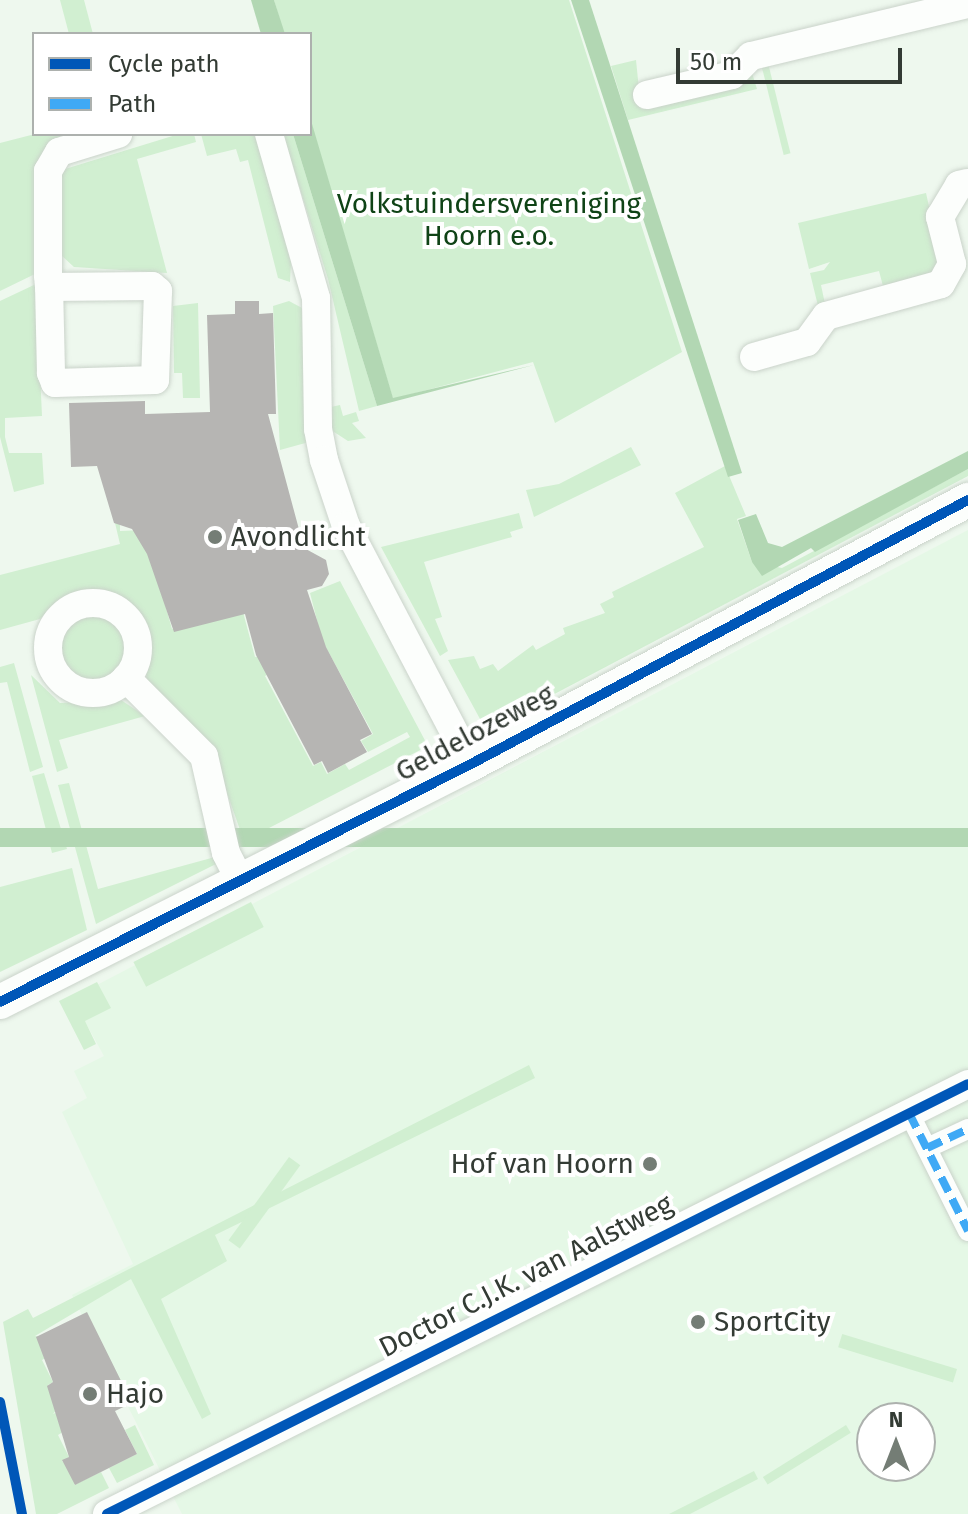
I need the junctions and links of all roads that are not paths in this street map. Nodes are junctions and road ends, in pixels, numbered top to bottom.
1 (968, 4) edge
2 (647, 95) dead end
3 (111, 136) edge
4 (270, 136) edge
5 (968, 183) edge
6 (49, 287) junction
7 (754, 357) dead end
8 (968, 500) edge
9 (126, 678) dead end
10 (471, 764) junction
11 (240, 881) junction
12 (0, 1002) edge
13 (968, 1084) edge
14 (909, 1113) junction
15 (968, 1129) edge
16 (927, 1148) junction
17 (968, 1231) edge
18 (107, 1514) edge

1 - 2 street
3 - 6 street
4 - 10 street, Geldelozeweg
5 - 7 street
6 - 6 street
8 - 10 street, Geldelozeweg
9 - 11 street
10 - 11 street, Geldelozeweg
11 - 12 street, Geldelozeweg
13 - 14 street, Doctor C.J.K. van Aalstweg
14 - 16 street
14 - 18 street, Doctor C.J.K. van Aalstweg
15 - 16 street
16 - 17 street

